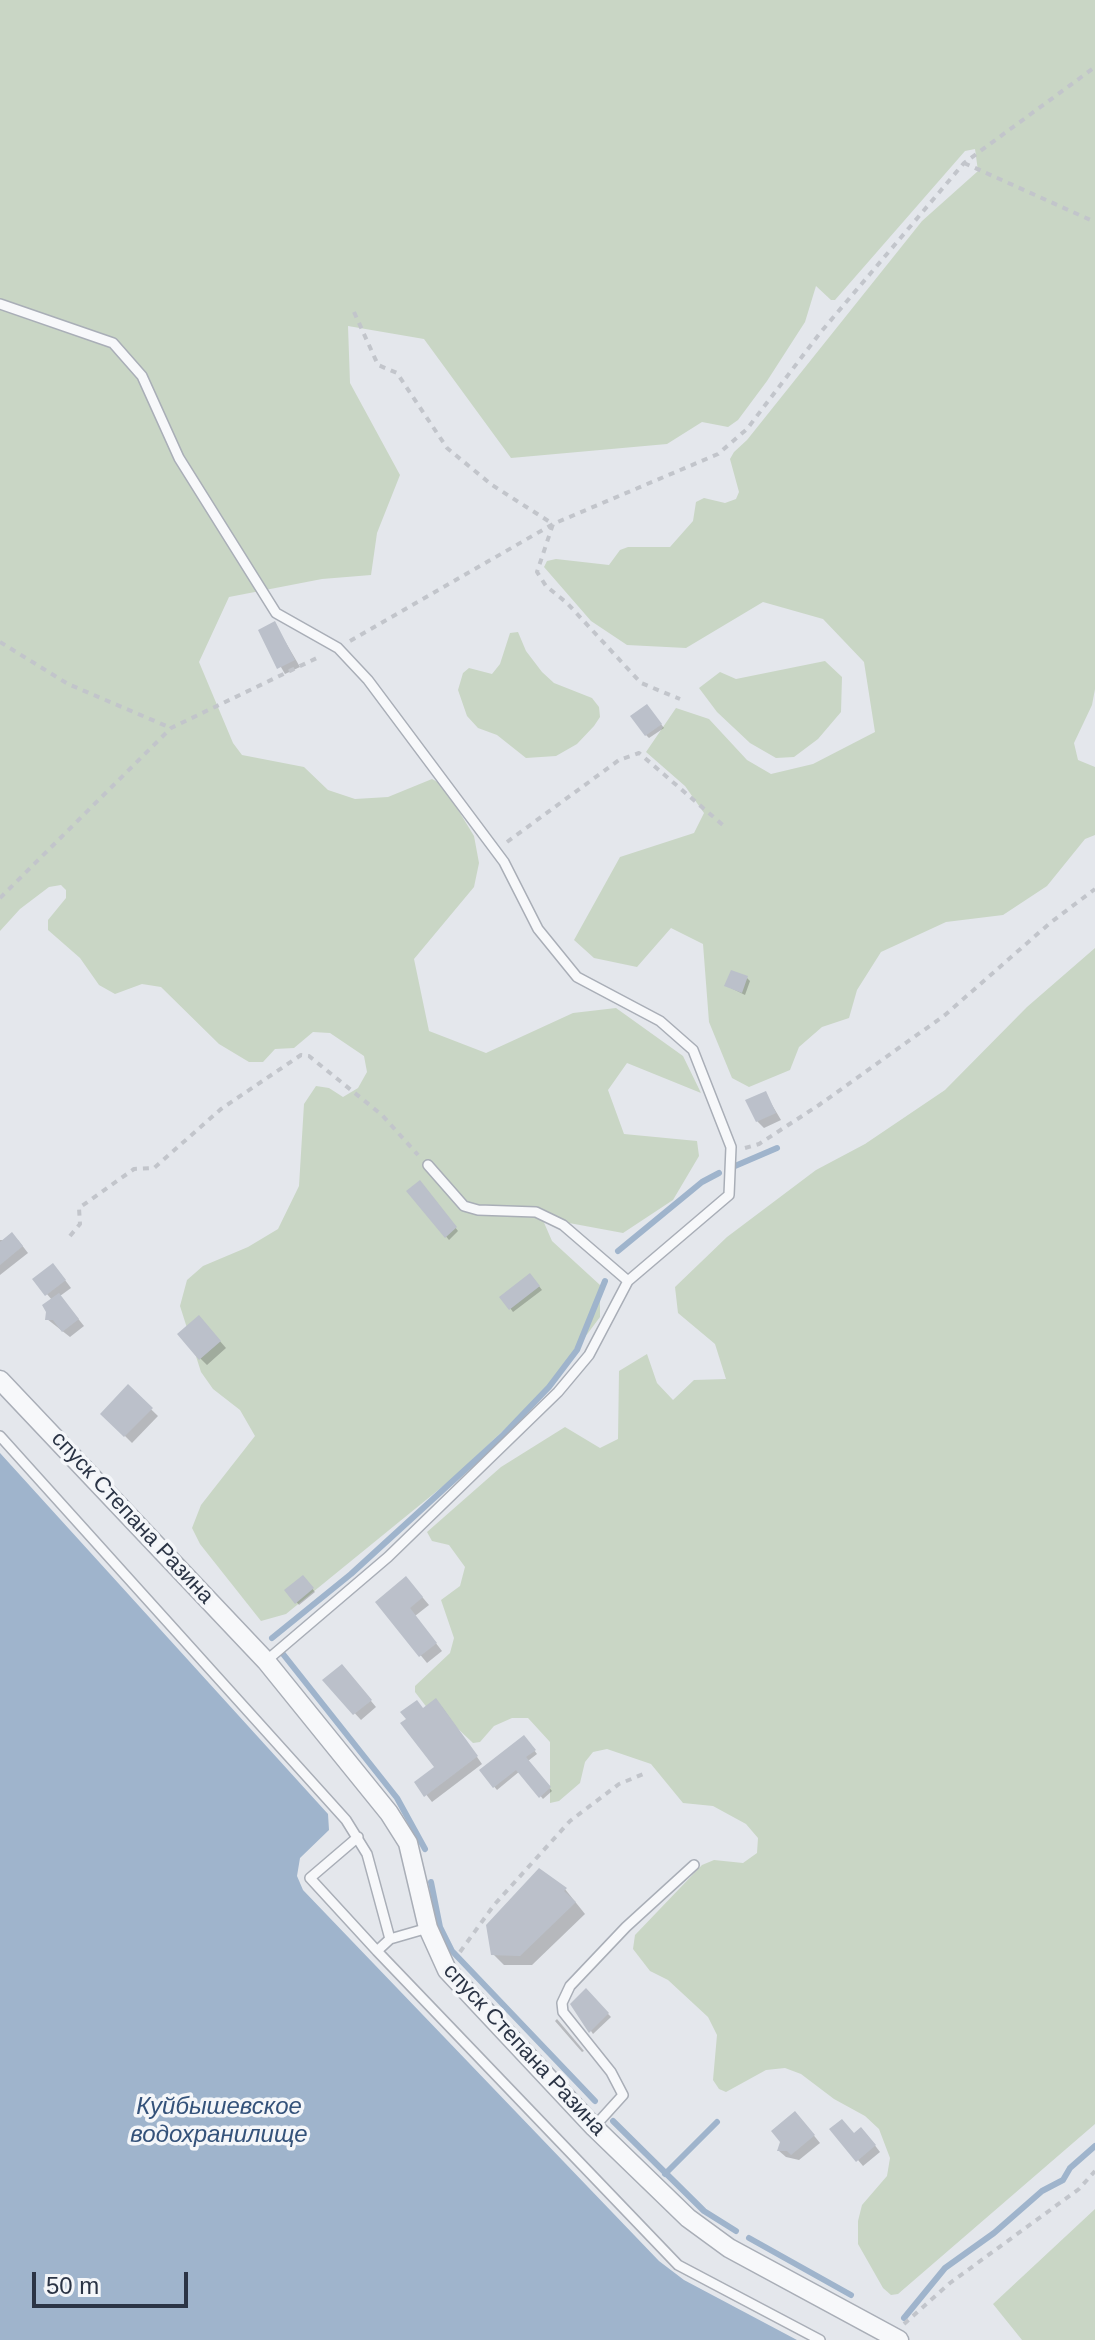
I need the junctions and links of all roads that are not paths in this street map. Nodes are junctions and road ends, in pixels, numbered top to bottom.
1 (0, 304) edge
2 (428, 1165) road end
3 (628, 1281) junction
4 (0, 1380) edge
5 (0, 1436) edge
6 (266, 1661) junction
7 (358, 1837) junction
8 (694, 1865) dead end
9 (428, 1928) junction
10 (390, 1939) junction
11 (377, 1951) junction
12 (594, 2127) junction
13 (897, 2338) edge
14 (820, 2340) edge

1 - 3 lane
2 - 3 lane
3 - 6 lane
4 - 6 street, спуск Степана Разина
5 - 7 lane
6 - 9 street, спуск Степана Разина
7 - 10 lane
7 - 11 lane
8 - 12 lane
9 - 10 lane
9 - 12 street, спуск Степана Разина
10 - 11 lane
11 - 14 lane
12 - 13 street, спуск Степана Разина

